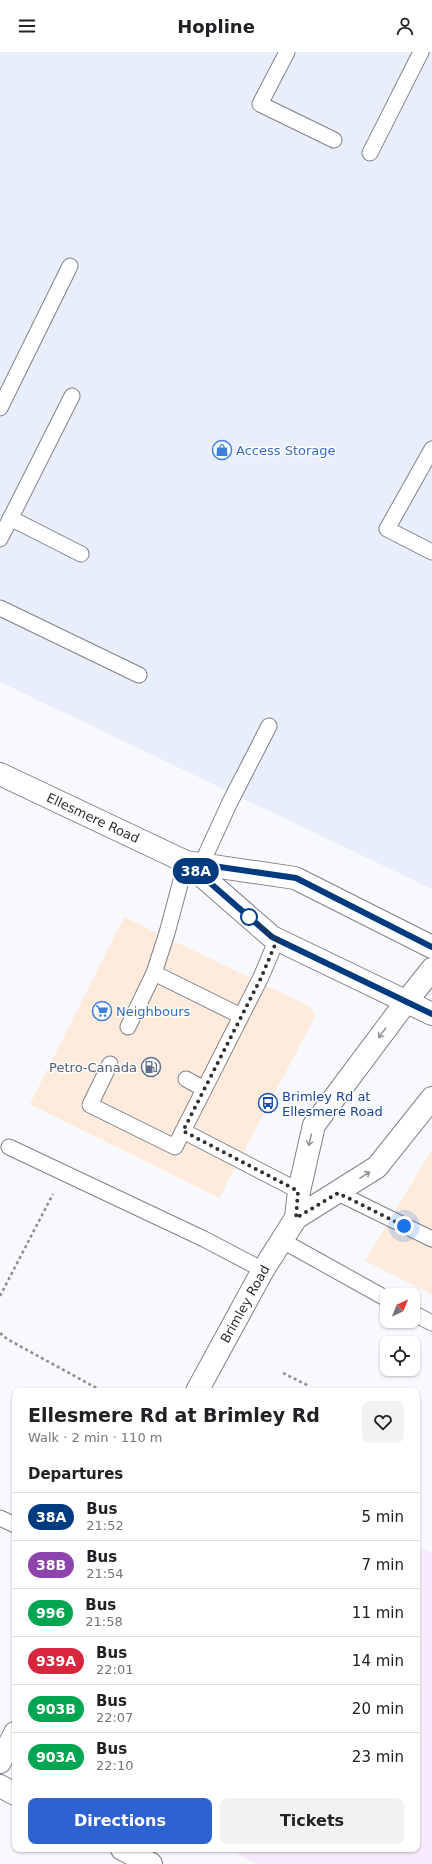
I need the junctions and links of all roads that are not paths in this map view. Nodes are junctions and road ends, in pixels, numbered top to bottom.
1 (287, 52) edge
2 (421, 52) edge
3 (334, 140) dead end
4 (370, 153) dead end
5 (70, 266) dead end
6 (72, 396) dead end
7 (0, 408) edge
8 (432, 450) edge
9 (10, 518) junction
10 (0, 539) edge
11 (432, 552) edge
12 (81, 554) dead end
13 (0, 608) edge
14 (139, 675) dead end
15 (269, 726) dead end
16 (0, 774) edge
17 (194, 862) junction
18 (277, 940) junction
19 (432, 947) edge
20 (432, 969) edge
21 (154, 973) junction
22 (406, 1002) junction
23 (432, 1014) edge
24 (241, 1016) junction
25 (128, 1027) dead end
26 (110, 1064) dead end
27 (186, 1079) dead end
28 (204, 1089) junction
29 (432, 1098) edge
30 (183, 1131) junction
31 (8, 1147) dead end
32 (298, 1191) junction
33 (338, 1193) junction
34 (296, 1218) junction
35 (432, 1239) edge
36 (281, 1240) junction
37 (263, 1270) junction
38 (380, 1295) edge
39 (420, 1317) edge
40 (432, 1323) edge
41 (199, 1388) edge
42 (0, 1518) edge
43 (12, 1524) edge
44 (12, 1739) edge
45 (0, 1762) edge
46 (0, 1786) edge
47 (12, 1792) edge
48 (128, 1852) edge
49 (151, 1864) edge

1 - 3 lane
2 - 4 lane
5 - 7 lane
6 - 9 lane
8 - 11 lane
9 - 10 lane
9 - 12 lane
13 - 14 lane
15 - 17 lane
16 - 17 main road, Ellesmere Road
17 - 18 main road, Ellesmere Road
17 - 19 main road, Ellesmere Road
17 - 21 lane
18 - 22 main road, Ellesmere Road
18 - 24 lane
20 - 22 main road
21 - 24 lane
21 - 25 lane
22 - 23 main road, Ellesmere Road
22 -> 32 main road
24 - 28 lane
26 - 30 lane
27 - 28 lane
28 - 30 lane
33 -> 29 main road, Brimley Road
30 - 32 lane
31 - 37 lane
32 - 34 main road
33 - 34 main road, Brimley Road
33 - 35 lane
34 - 36 main road, Brimley Road
36 - 37 main road, Brimley Road
36 - 38 lane
37 - 41 main road, Brimley Road
39 - 40 lane
42 - 43 lane
44 - 45 main road
46 - 47 main road
48 - 49 main road

